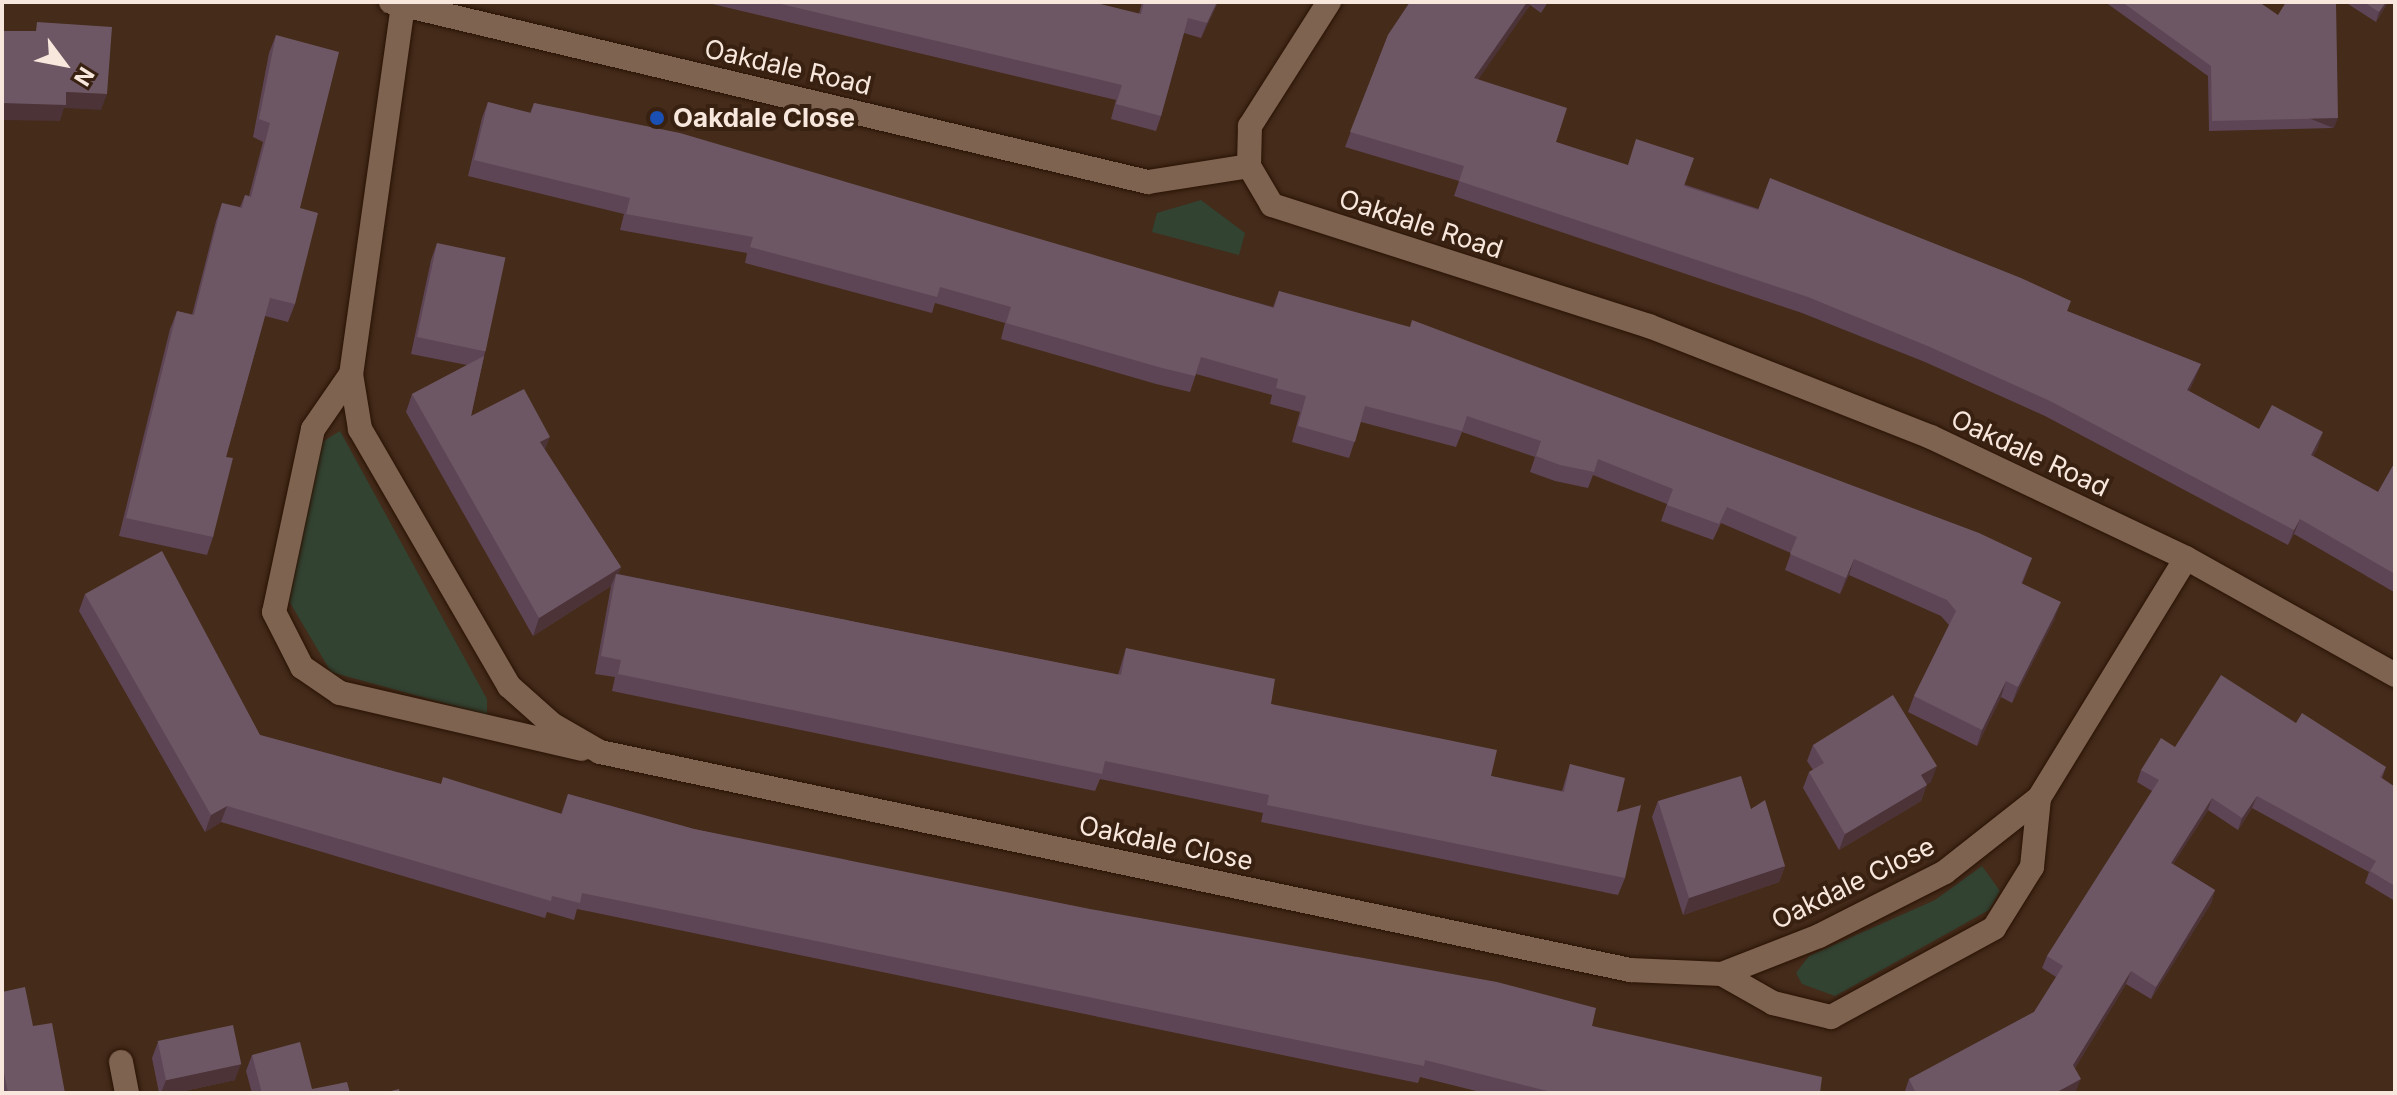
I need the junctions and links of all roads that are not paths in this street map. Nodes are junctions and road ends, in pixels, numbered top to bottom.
1 (1329, 2) edge
2 (397, 3) edge
3 (1249, 166) junction
4 (351, 374) junction
5 (2186, 558) junction
6 (2395, 675) edge
7 (600, 752) junction
8 (2039, 798) junction
9 (1722, 974) junction
10 (121, 1062) dead end
11 (127, 1093) edge

1 - 3 street
2 - 3 street, Oakdale Road
2 - 4 street, Oakdale Close
3 - 5 street, Oakdale Road
4 - 7 street, Oakdale Close
4 - 7 street, Oakdale Close
5 - 6 street, Oakdale Road
5 - 8 street, Oakdale Close
7 - 9 street, Oakdale Close
8 - 9 street, Oakdale Close
8 - 9 street, Oakdale Close
10 - 11 street

